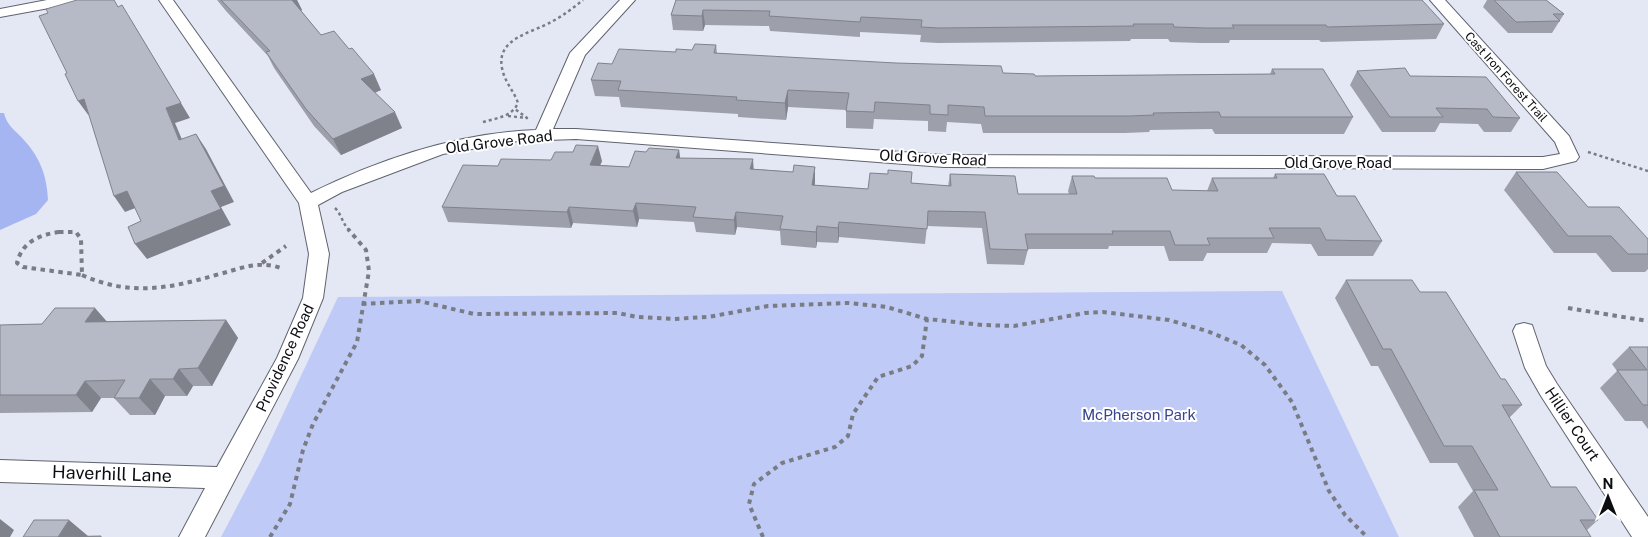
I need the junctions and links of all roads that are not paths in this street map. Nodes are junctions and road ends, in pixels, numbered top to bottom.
1 (71, 0) edge
2 (166, 0) edge
3 (628, 0) edge
4 (1437, 0) edge
5 (0, 13) edge
6 (542, 135) junction
7 (1570, 157) joint
8 (308, 202) junction
9 (1524, 331) dead end
10 (0, 471) edge
11 (225, 478) junction
12 (192, 537) edge
13 (1647, 537) edge

1 - 5 street
2 - 8 street, Providence Road
3 - 6 street
4 - 7 street, Cast Iron Forest Trail
6 - 7 street, Old Grove Road
6 - 8 street, Old Grove Road
8 - 11 street, Providence Road
9 - 13 street, Hillier Court
10 - 11 street, Haverhill Lane
11 - 12 street, Providence Road

